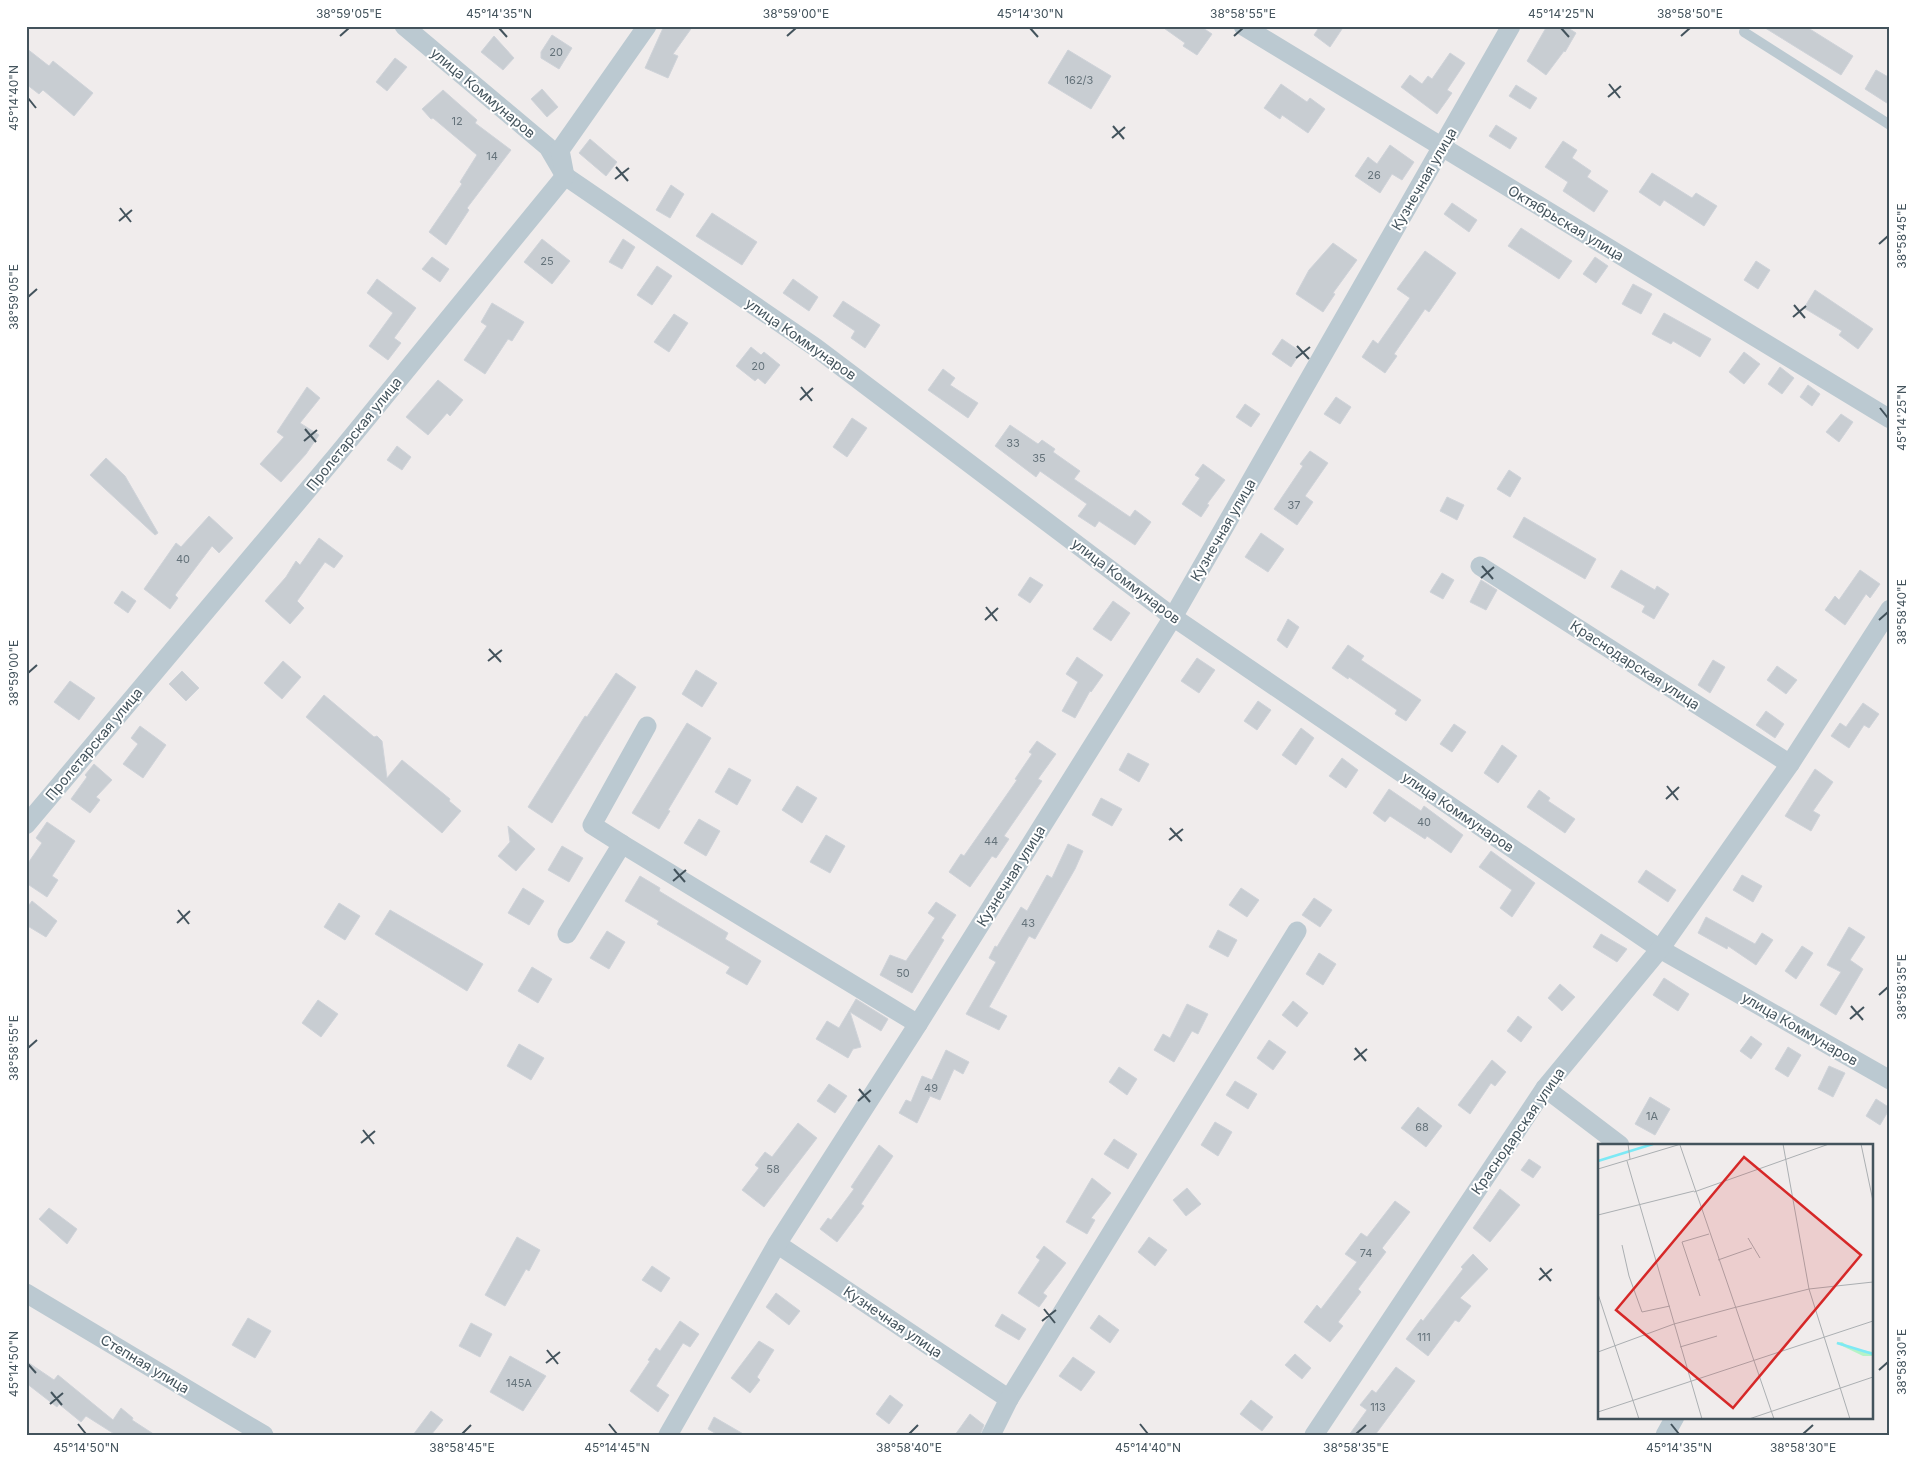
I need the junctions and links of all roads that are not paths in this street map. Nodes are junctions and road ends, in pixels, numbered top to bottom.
1 (404, 26) edge
2 (646, 26) edge
3 (1243, 26) edge
4 (1511, 26) edge
5 (1744, 32) dead end
6 (1890, 125) edge
7 (1442, 148) junction
8 (565, 176) junction
9 (1890, 418) edge
10 (1480, 566) dead end
11 (1890, 609) edge
12 (1173, 617) junction
13 (647, 726) dead end
14 (1790, 764) junction
15 (26, 825) edge
16 (622, 844) junction
17 (1296, 931) dead end
18 (567, 934) dead end
19 (1660, 949) junction
20 (918, 1024) junction
21 (1890, 1080) edge
22 (1545, 1088) junction
23 (1619, 1144) edge
24 (777, 1244) junction
25 (26, 1293) edge
26 (1010, 1399) junction
27 (1674, 1418) edge
28 (264, 1435) edge
29 (668, 1435) edge
30 (990, 1435) edge
31 (1314, 1435) edge
32 (1665, 1435) edge

1 - 8 street, улица Коммунаров
2 - 8 street
3 - 7 street, Октябрьская улица
4 - 7 street, Кузнечная улица
5 - 6 lane
7 - 9 street, Октябрьская улица
7 - 12 street, Кузнечная улица
8 - 12 street, улица Коммунаров
8 - 15 street, Пролетарская улица
10 - 14 street, Краснодарская улица
11 - 14 street, Краснодарская улица
12 - 19 street, улица Коммунаров
12 - 20 street, Кузнечная улица
13 - 16 street
14 - 19 street, Краснодарская улица
16 - 18 street
16 - 20 street
17 - 26 street
19 - 21 street, улица Коммунаров
19 - 22 street, Краснодарская улица
20 - 24 street, Кузнечная улица
22 - 23 street
22 - 31 street, Краснодарская улица
24 - 26 street, Кузнечная улица
24 - 29 street, Кузнечная улица
25 - 28 street, Степная улица
26 - 30 street
27 - 32 street

